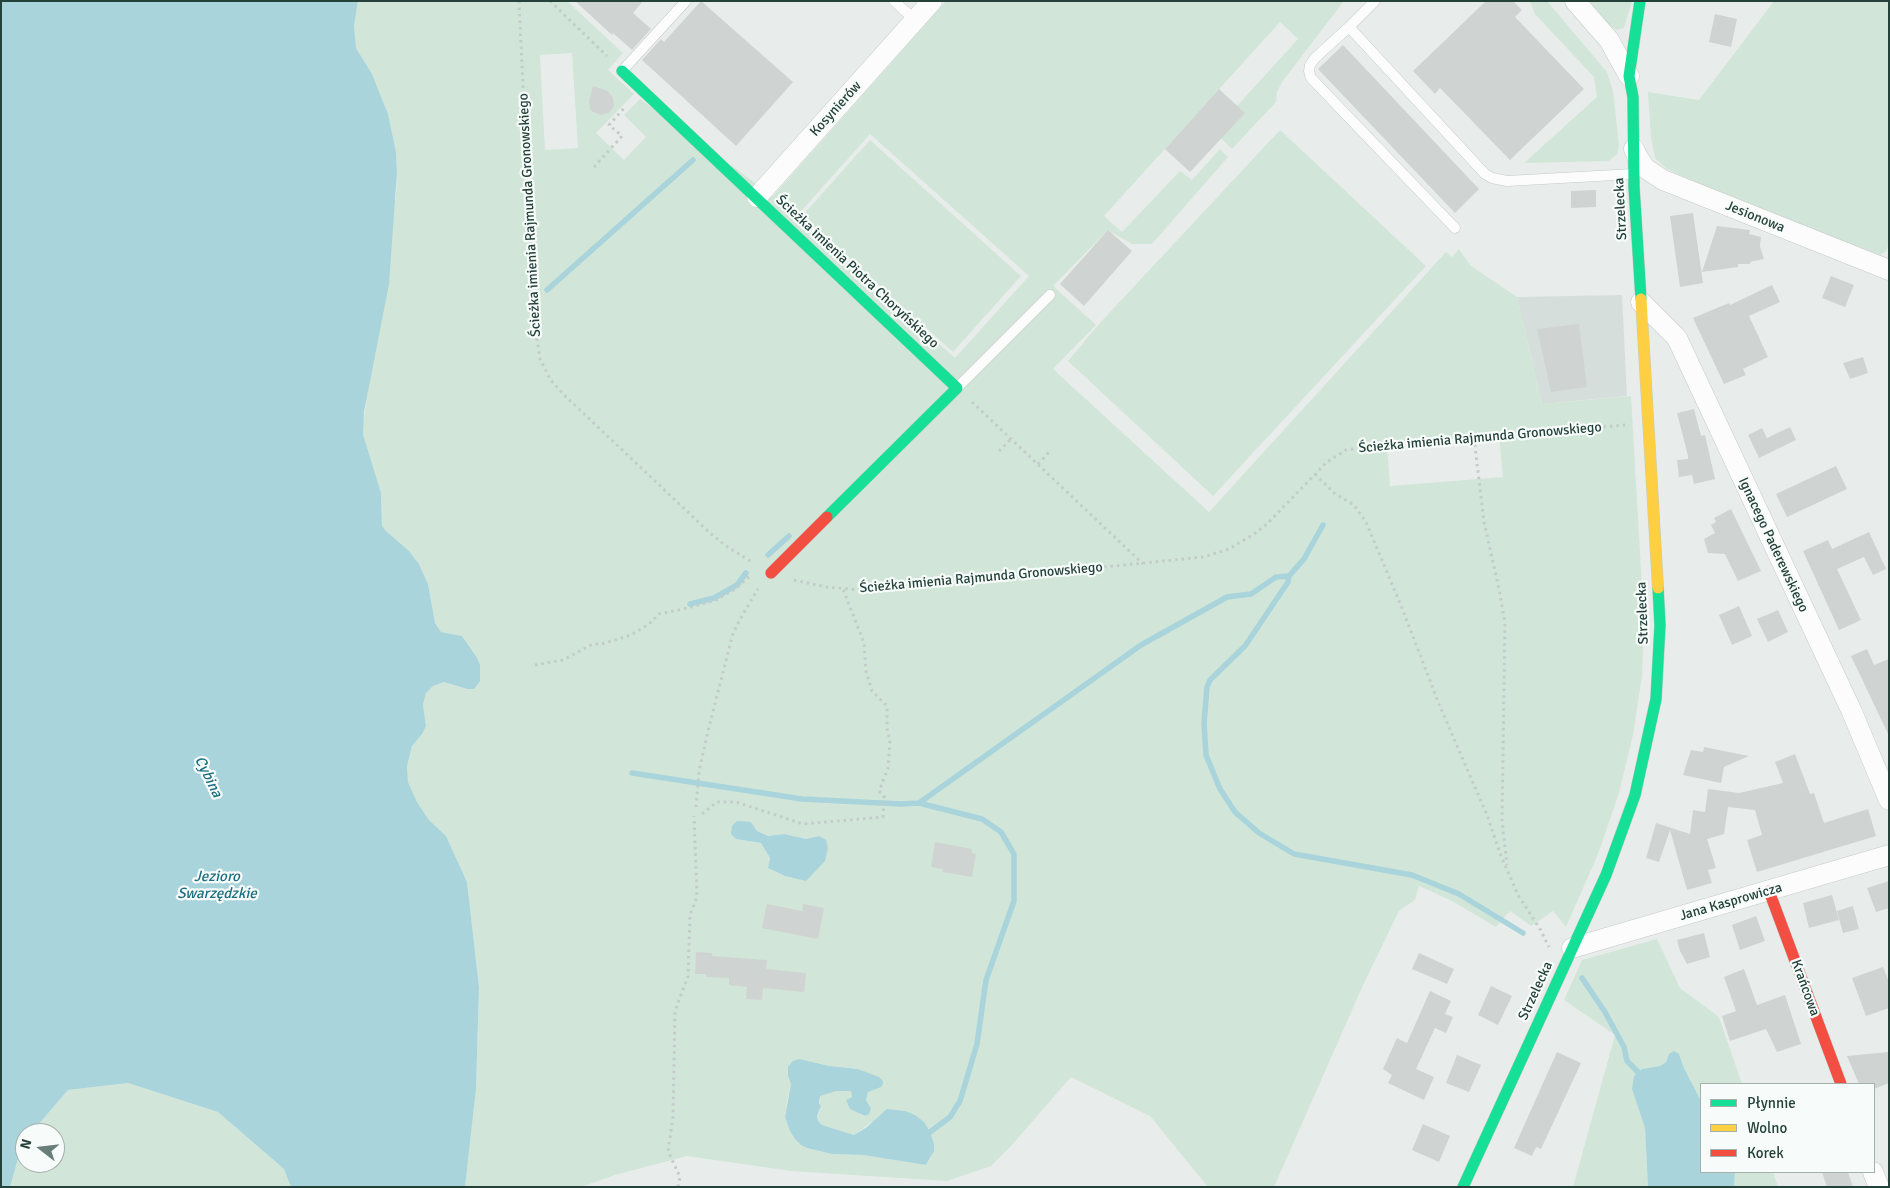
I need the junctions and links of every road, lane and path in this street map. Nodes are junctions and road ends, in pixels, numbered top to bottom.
1 (519, 1) edge
2 (550, 1) edge
3 (686, 1) edge
4 (894, 1) edge
5 (932, 1) edge
6 (1376, 1) edge
7 (1575, 1) edge
8 (1640, 1) edge
9 (916, 20) junction
10 (1349, 27) junction
11 (622, 71) junction
12 (1629, 76) junction
13 (642, 89) junction
14 (1634, 149) junction
15 (594, 167) dead end
16 (1634, 174) junction
17 (757, 197) junction
18 (1455, 228) dead end
19 (1889, 270) edge
20 (1050, 295) dead end
21 (1641, 302) junction
22 (958, 388) junction
23 (1648, 424) junction
24 (1474, 438) junction
25 (1012, 439) junction
26 (999, 451) dead end
27 (1049, 452) dead end
28 (1038, 464) junction
29 (1315, 474) junction
30 (1142, 564) junction
31 (760, 567) junction
32 (771, 573) junction
33 (843, 589) junction
34 (535, 665) dead end
35 (1889, 800) edge
36 (696, 807) dead end
37 (702, 814) dead end
38 (694, 816) dead end
39 (1889, 855) edge
40 (1508, 871) junction
41 (1769, 891) junction
42 (1572, 948) junction
43 (1562, 971) junction
44 (1840, 1083) edge
45 (1873, 1173) edge
46 (678, 1187) edge
47 (1462, 1187) edge
48 (1879, 1187) edge

1 - 31 path, Ścieżka imienia Rajmunda Gronowskiego
2 - 11 path
3 - 11 lane
4 - 9 lane
5 - 9 street, Kosynierów
6 - 10 lane
7 - 12 street
8 - 12 street, Strzelecka
9 - 17 street, Kosynierów
10 - 16 lane
10 - 18 lane
11 - 13 street, Ścieżka imienia Piotra Choryńskiego
12 - 14 street, Strzelecka
13 - 15 path
13 - 17 street, Ścieżka imienia Piotra Choryńskiego
14 - 16 street, Strzelecka
14 - 19 street, Jesionowa
16 - 21 street, Strzelecka
17 - 22 street, Ścieżka imienia Piotra Choryńskiego
20 - 22 lane
21 - 23 street, Strzelecka
21 - 35 street, Ignacego Paderewskiego
22 - 25 path
22 - 32 street
23 - 24 path, Ścieżka imienia Rajmunda Gronowskiego
23 - 42 street, Strzelecka
24 - 29 path, Ścieżka imienia Rajmunda Gronowskiego
24 - 40 path
25 - 26 path
25 - 28 path
27 - 28 path
28 - 30 path
29 - 30 path, Ścieżka imienia Rajmunda Gronowskiego
29 - 40 path
30 - 33 path, Ścieżka imienia Rajmunda Gronowskiego
31 - 32 path, Ścieżka imienia Rajmunda Gronowskiego
31 - 34 path
32 - 33 path, Ścieżka imienia Rajmunda Gronowskiego
32 - 36 path
33 - 37 path
38 - 46 path
39 - 41 street, Jana Kasprowicza
40 - 43 path
41 - 42 street, Jana Kasprowicza
41 - 44 street, Krańcowa
42 - 43 street, Strzelecka
43 - 47 street, Strzelecka
45 - 48 street

